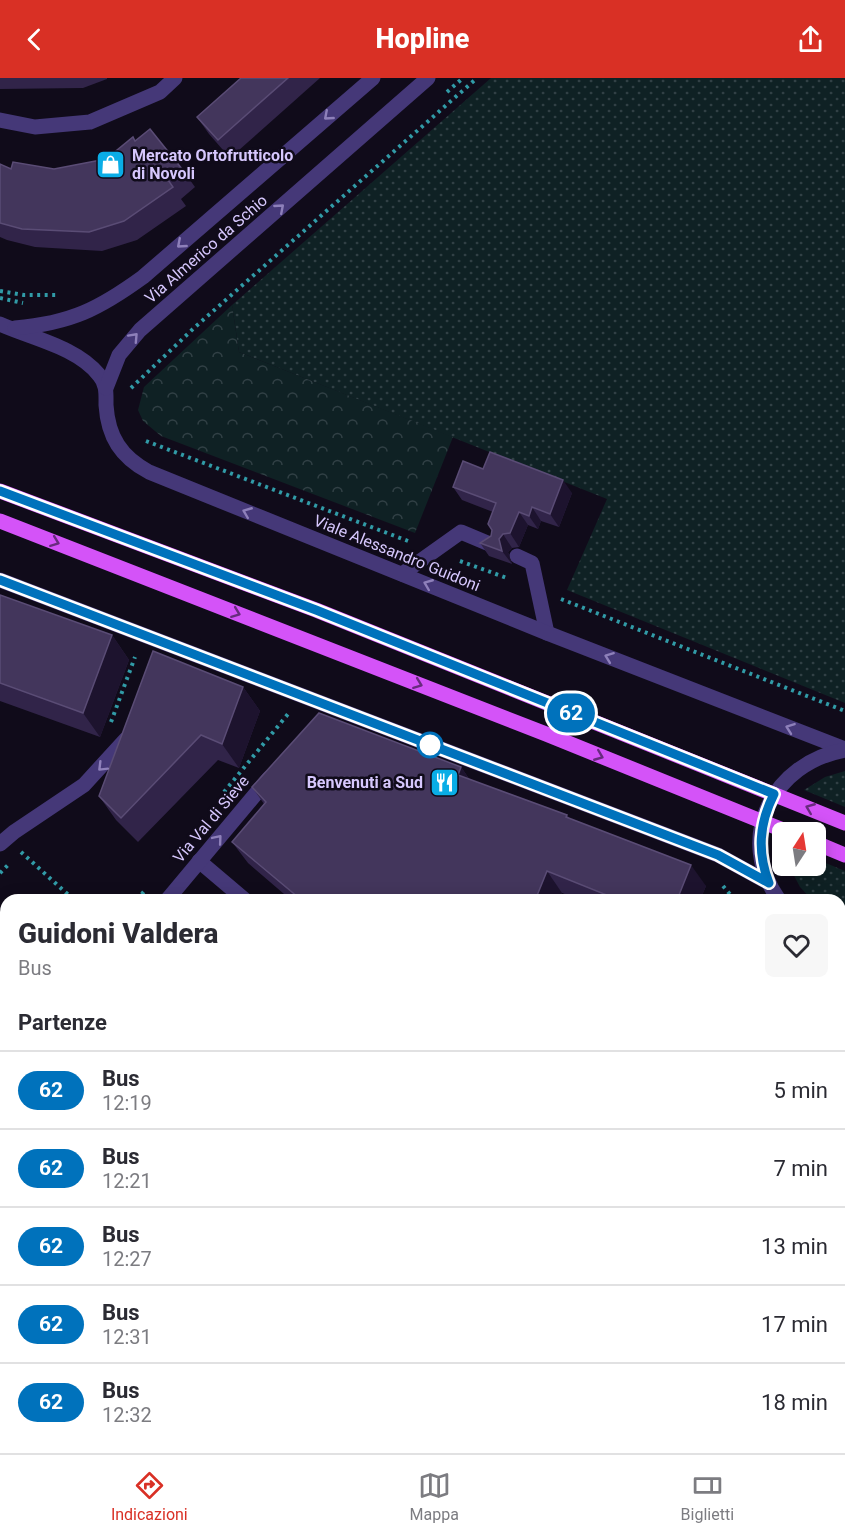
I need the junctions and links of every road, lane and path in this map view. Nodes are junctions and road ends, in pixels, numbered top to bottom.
1 (176, 78) edge
2 (373, 78) edge
3 (428, 78) edge
4 (477, 78) edge
5 (0, 120) edge
6 (0, 291) edge
7 (64, 295) dead end
8 (5, 326) edge
9 (194, 328) dead end
10 (106, 388) junction
11 (0, 491) edge
12 (0, 521) edge
13 (492, 545) edge
14 (517, 556) dead end
15 (402, 574) junction
16 (0, 580) edge
17 (547, 633) junction
18 (160, 640) junction
19 (155, 656) edge
20 (136, 658) dead end
21 (110, 723) dead end
22 (129, 729) edge
23 (845, 749) edge
24 (276, 770) edge
25 (774, 794) junction
26 (845, 822) edge
27 (763, 823) junction
28 (772, 826) edge
29 (0, 844) edge
30 (826, 847) edge
31 (21, 852) dead end
32 (845, 855) edge
33 (199, 861) junction
34 (721, 883) dead end
35 (769, 883) junction
36 (67, 894) edge
37 (172, 894) edge
38 (239, 894) edge
39 (730, 894) edge
40 (770, 894) edge
41 (775, 894) edge

1 - 5 street
2 -> 8 street, Via Almerico da Schio
10 -> 3 street, Via Almerico da Schio
4 - 9 path
6 - 7 path
8 - 10 street
15 -> 10 street, Viale Alessandro Guidoni
11 - 25 main road
12 -> 27 main road
13 - 15 street
14 - 17 street
17 -> 15 street, Viale Alessandro Guidoni
16 - 18 street
23 -> 17 street, Viale Alessandro Guidoni
18 - 19 street
18 - 35 street
20 - 21 path
22 -> 29 street
23 - 25 street, Viale Alessandro Guidoni
33 -> 24 street, Via Val di Sieve
26 -> 25 main road
25 - 27 street, Viale Alessandro Guidoni
27 - 28 main road
27 - 35 street, Viale Alessandro Guidoni
30 - 32 main road
31 - 36 path
33 - 37 street, Via Val di Sieve
33 - 38 street
34 - 39 path
35 - 40 street
35 - 41 street, Viale Alessandro Guidoni

